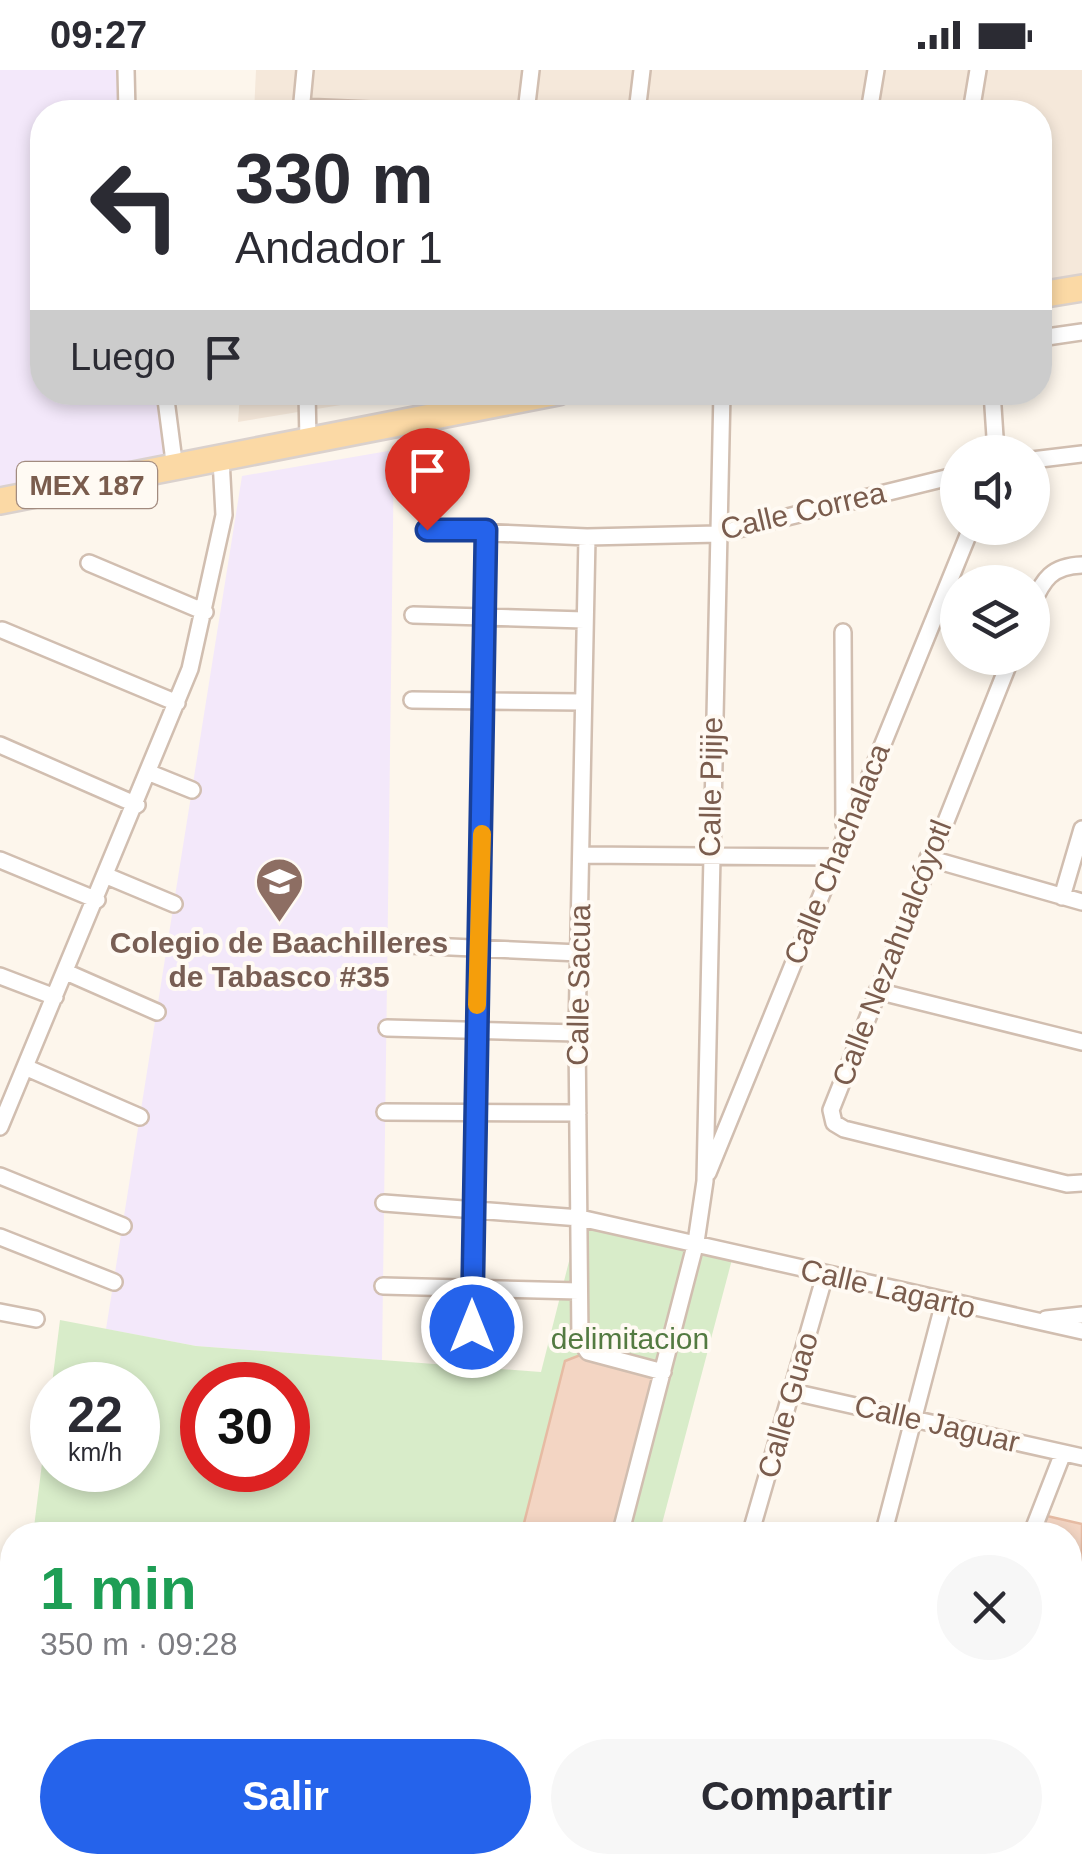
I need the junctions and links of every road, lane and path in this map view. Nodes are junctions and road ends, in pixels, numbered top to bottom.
1 (126, 70) edge
2 (305, 70) edge
3 (531, 70) edge
4 (642, 70) edge
5 (876, 70) edge
6 (978, 70) edge
7 (127, 100) edge
8 (302, 100) edge
9 (527, 100) edge
10 (638, 100) edge
11 (871, 100) edge
12 (973, 100) edge
13 (1082, 288) edge
14 (1052, 293) edge
15 (1082, 332) edge
16 (1052, 336) edge
17 (167, 405) edge
18 (307, 405) edge
19 (475, 405) edge
20 (722, 405) edge
21 (993, 405) edge
22 (995, 435) edge
23 (308, 441) junction
24 (1082, 454) edge
25 (1050, 458) edge
26 (220, 459) junction
27 (175, 469) junction
28 (940, 479) edge
29 (0, 502) edge
30 (427, 530) dead end
31 (486, 530) junction
32 (718, 534) junction
33 (587, 537) junction
34 (964, 545) edge
35 (89, 564) dead end
36 (1082, 566) edge
37 (1050, 575) edge
38 (206, 612) junction
39 (414, 615) dead end
40 (487, 618) junction
41 (584, 620) junction
42 (2, 630) edge
43 (843, 632) dead end
44 (1004, 675) edge
45 (412, 700) dead end
46 (485, 700) junction
47 (582, 702) junction
48 (177, 703) junction
49 (0, 745) edge
50 (150, 773) junction
51 (192, 790) dead end
52 (137, 806) junction
53 (1082, 829) edge
54 (844, 833) junction
55 (581, 855) junction
56 (710, 857) junction
57 (836, 857) junction
58 (928, 858) junction
59 (0, 860) edge
60 (107, 876) junction
61 (1062, 897) junction
62 (97, 900) junction
63 (1082, 902) edge
64 (174, 904) dead end
65 (387, 944) dead end
66 (480, 950) junction
67 (579, 953) junction
68 (66, 972) junction
69 (0, 976) edge
70 (877, 991) junction
71 (55, 997) junction
72 (157, 1012) dead end
73 (387, 1028) dead end
74 (476, 1028) junction
75 (577, 1032) junction
76 (1082, 1042) edge
77 (25, 1067) junction
78 (7, 1090) edge
79 (385, 1112) dead end
80 (474, 1112) junction
81 (578, 1113) junction
82 (140, 1116) dead end
83 (0, 1127) edge
84 (0, 1176) edge
85 (705, 1181) junction
86 (1082, 1183) edge
87 (384, 1203) dead end
88 (472, 1207) junction
89 (580, 1218) junction
90 (123, 1226) dead end
91 (0, 1237) edge
92 (696, 1242) junction
93 (825, 1276) junction
94 (114, 1282) dead end
95 (382, 1286) dead end
96 (471, 1287) junction
97 (579, 1291) junction
98 (944, 1302) junction
99 (0, 1313) edge
100 (1082, 1316) edge
101 (36, 1320) dead end
102 (1032, 1320) junction
103 (1082, 1331) edge
104 (472, 1367) dead end
105 (662, 1372) junction
106 (793, 1392) junction
107 (916, 1418) junction
108 (1063, 1453) junction
109 (1082, 1457) edge
110 (623, 1522) edge
111 (754, 1522) edge
112 (888, 1522) edge
113 (1036, 1522) edge

1 - 7 street
2 - 8 street
3 - 9 street
4 - 10 street
5 - 11 street
6 - 12 street
13 - 14 main road
15 - 16 street
17 - 27 street
18 - 23 street
19 - 23 main road, MEX 187
20 - 32 street, Calle Pijije
21 - 22 street
23 - 26 main road, MEX 187
24 - 25 street
26 - 27 main road, MEX 187
26 - 38 street
27 - 29 main road, MEX 187
28 - 32 street, Calle Correa
30 - 31 street, Calle Correa
31 - 33 street, Calle Correa
31 - 40 street
32 - 33 street, Calle Correa
32 - 56 street, Calle Pijije
33 - 41 street, Calle Sacua
34 - 54 street, Calle Chachalaca
35 - 38 street
36 - 37 street
38 - 48 street
39 - 40 street
40 - 41 street
40 - 46 street
41 - 47 street, Calle Sacua
42 - 48 street
43 - 54 street
44 - 58 street, Calle Nezahualcóyotl
45 - 46 street
46 - 47 street
46 - 66 street
47 - 55 street, Calle Sacua
48 - 50 street
49 - 52 street
50 - 51 street
50 - 52 street
52 - 60 street
53 - 61 street
54 - 57 street, Calle Chachalaca
55 - 56 street
55 - 67 street, Calle Sacua
56 - 57 street
56 - 85 street, Calle Pijije
57 - 85 street, Calle Chachalaca
58 - 61 street
58 - 70 street, Calle Nezahualcóyotl
59 - 62 street
60 - 62 street
60 - 64 street
61 - 63 street
62 - 68 street
65 - 66 street
66 - 67 street
66 - 74 street
67 - 75 street, Calle Sacua
68 - 71 street
68 - 72 street
69 - 71 street
70 - 76 street
70 - 86 street, Calle Nezahualcóyotl
71 - 77 street
73 - 74 street
74 - 75 street
74 - 80 street
75 - 81 street, Calle Sacua
77 - 78 street
77 - 82 street
78 - 83 street
79 - 80 street
80 - 81 street
80 - 88 street
81 - 89 street, Calle Sacua
84 - 90 street
85 - 92 street
87 - 88 street, Calle Lagarto
88 - 89 street, Calle Lagarto
88 - 96 street
89 - 92 street, Calle Lagarto
89 - 97 street, Calle Sacua
91 - 94 street
92 - 93 street, Calle Lagarto
92 - 105 street
93 - 98 street, Calle Lagarto
93 - 106 street, Calle Guao
95 - 96 street
96 - 97 street
96 - 104 street
97 - 105 street, Calle Sacua
98 - 102 street, Calle Lagarto
98 - 107 street
99 - 101 street
100 - 102 street
102 - 103 street, Calle Lagarto
105 - 110 street
106 - 107 street, Calle Jaguar
106 - 111 street, Calle Guao
107 - 108 street, Calle Jaguar
107 - 112 street
108 - 109 street, Calle Jaguar
108 - 113 street

